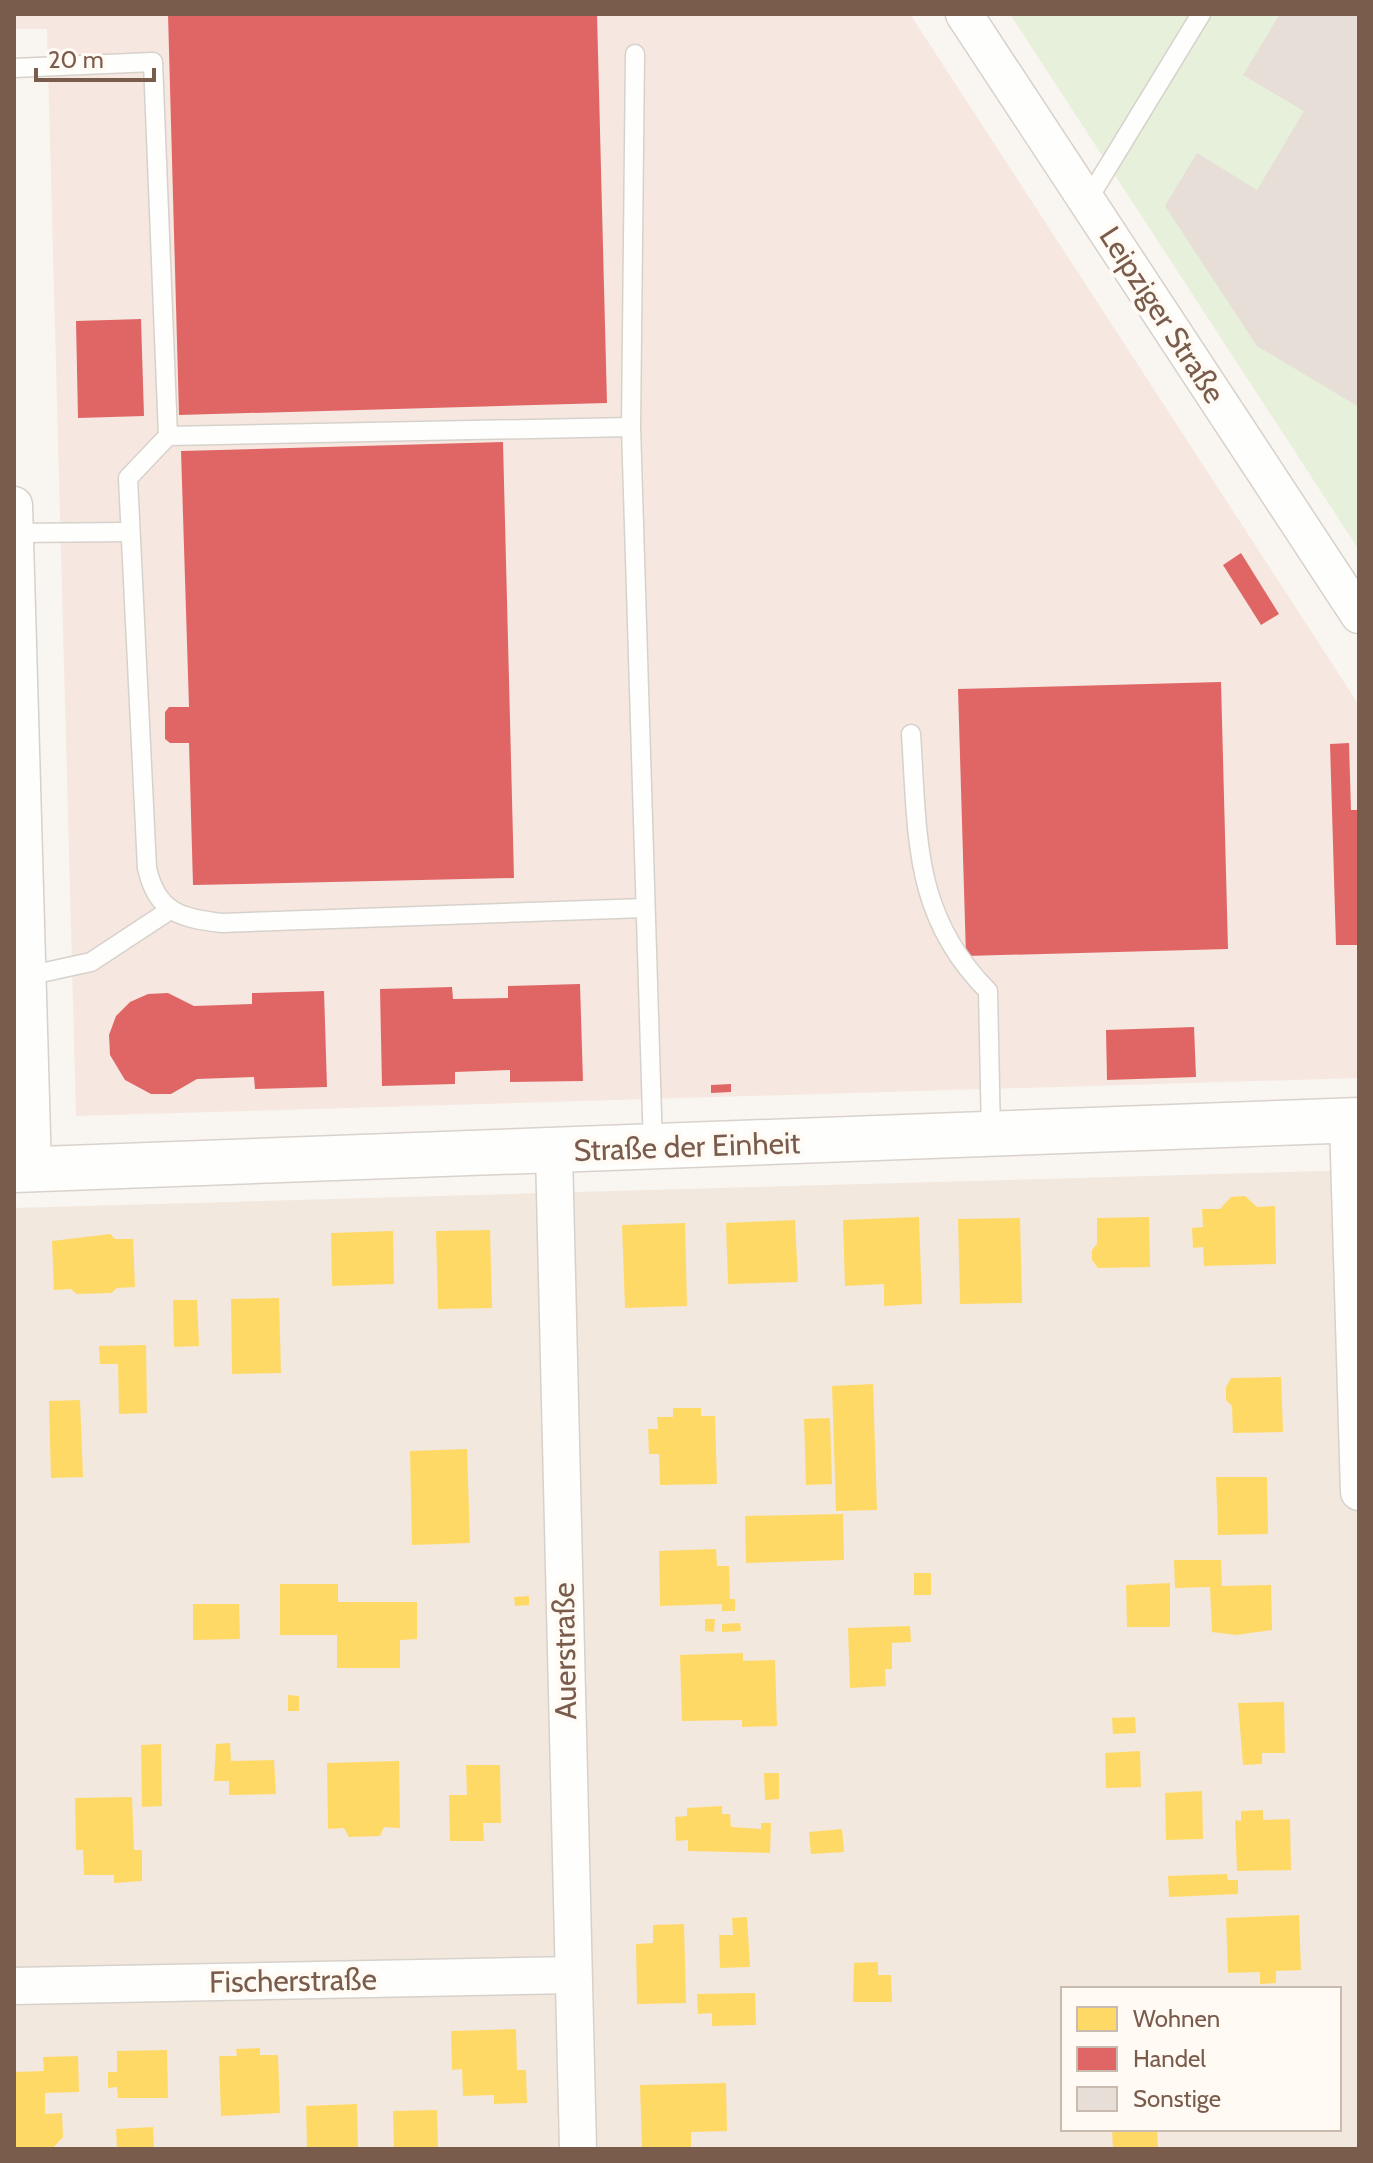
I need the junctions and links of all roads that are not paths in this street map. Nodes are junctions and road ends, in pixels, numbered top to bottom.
1 (964, 14) edge
2 (1201, 14) edge
3 (635, 54) dead end
4 (14, 68) edge
5 (1087, 201) junction
6 (631, 427) junction
7 (168, 436) junction
8 (14, 505) edge
9 (130, 532) junction
10 (15, 533) edge
11 (1359, 615) edge
12 (911, 734) dead end
13 (645, 908) junction
14 (170, 910) junction
15 (27, 976) junction
16 (1354, 1120) edge
17 (991, 1135) junction
18 (653, 1148) junction
19 (554, 1152) junction
20 (23, 1170) edge
21 (1359, 1492) edge
22 (573, 1975) junction
23 (14, 1986) edge
24 (578, 2149) edge

1 - 5 street, Leipziger Straße
2 - 5 lane
3 - 6 lane
4 - 7 lane
5 - 11 street, Leipziger Straße
6 - 7 lane
6 - 13 lane
7 - 9 lane
8 - 10 street
9 - 10 lane
9 - 14 lane
10 - 15 street
12 - 17 lane
13 - 14 lane
13 - 18 lane
14 - 15 lane
15 - 20 street
16 - 17 street, Straße der Einheit
16 - 21 street
17 - 18 street, Straße der Einheit
18 - 19 street, Straße der Einheit
19 - 20 street, Straße der Einheit
19 - 22 street, Auerstraße
22 - 23 street, Fischerstraße
22 - 24 street, Auerstraße

